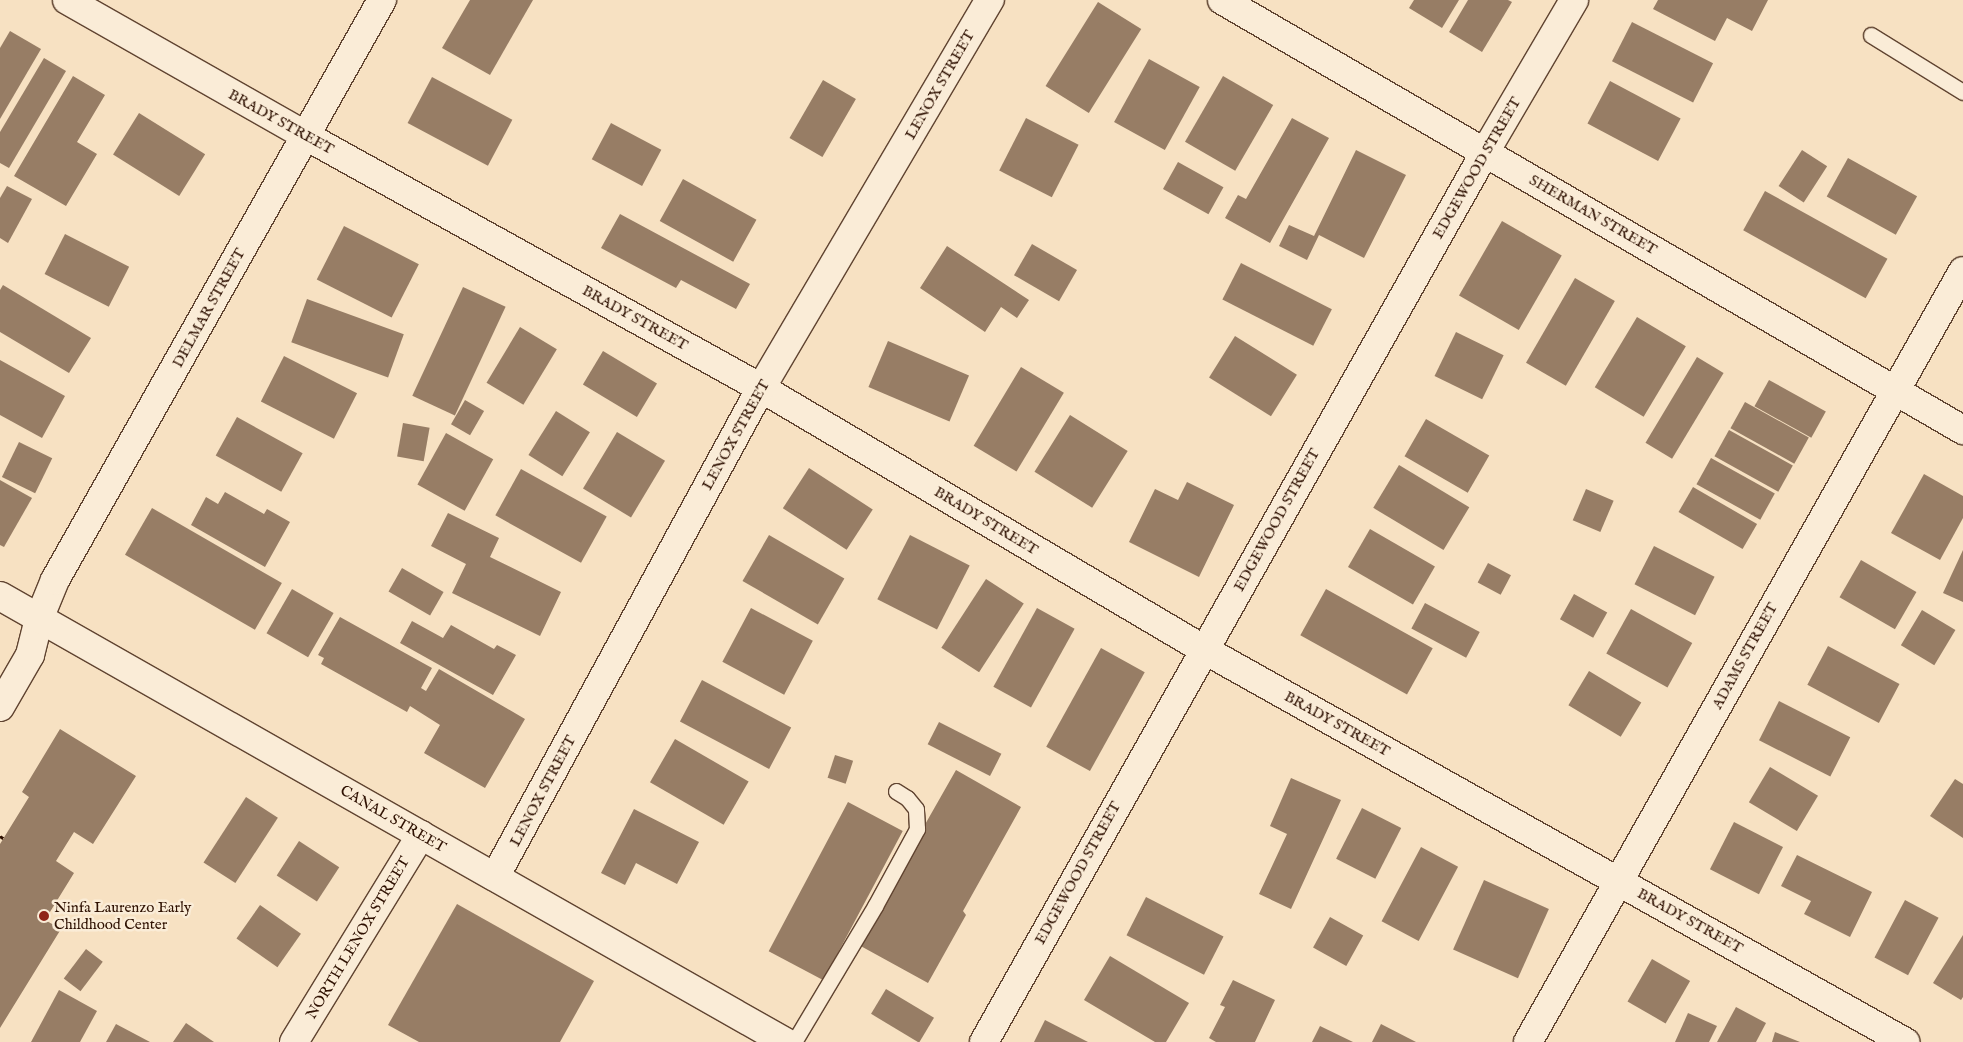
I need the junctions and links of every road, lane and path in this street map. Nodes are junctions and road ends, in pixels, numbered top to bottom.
1 (68, 0) edge
2 (382, 0) edge
3 (990, 0) edge
4 (1222, 0) edge
5 (1574, 0) edge
6 (1871, 35) dead end
7 (1963, 92) edge
8 (306, 136) junction
9 (1485, 152) junction
10 (1963, 271) edge
11 (761, 388) junction
12 (1894, 390) junction
13 (1963, 430) edge
14 (0, 596) edge
15 (39, 619) junction
16 (1204, 649) junction
17 (0, 707) edge
18 (896, 791) dead end
19 (421, 835) junction
20 (495, 877) junction
21 (1619, 880) junction
22 (781, 1041) edge
23 (294, 1042) edge
24 (984, 1042) edge
25 (1528, 1042) edge
26 (1905, 1042) edge

1 - 8 street, BRADY STREET
2 - 8 street, DELMAR STREET
3 - 11 street, LENOX STREET
4 - 9 street, SHERMAN STREET
5 - 9 street, EDGEWOOD STREET
6 - 7 lane
8 - 11 street, BRADY STREET
8 - 15 street, DELMAR STREET
9 - 12 street, SHERMAN STREET
9 - 16 street, EDGEWOOD STREET
10 - 12 street, ADAMS STREET
11 - 16 street, BRADY STREET
11 - 20 street, LENOX STREET
12 - 13 street, SHERMAN STREET
12 - 21 street, ADAMS STREET
14 - 15 street, CANAL STREET
15 - 17 street, DELMAR STREET
15 - 19 street, CANAL STREET
16 - 21 street, BRADY STREET
16 - 24 street, EDGEWOOD STREET
18 - 22 lane
19 - 20 street, CANAL STREET
19 - 23 street, NORTH LENOX STREET
20 - 22 street, CANAL STREET
21 - 25 street, ADAMS STREET
21 - 26 street, BRADY STREET

